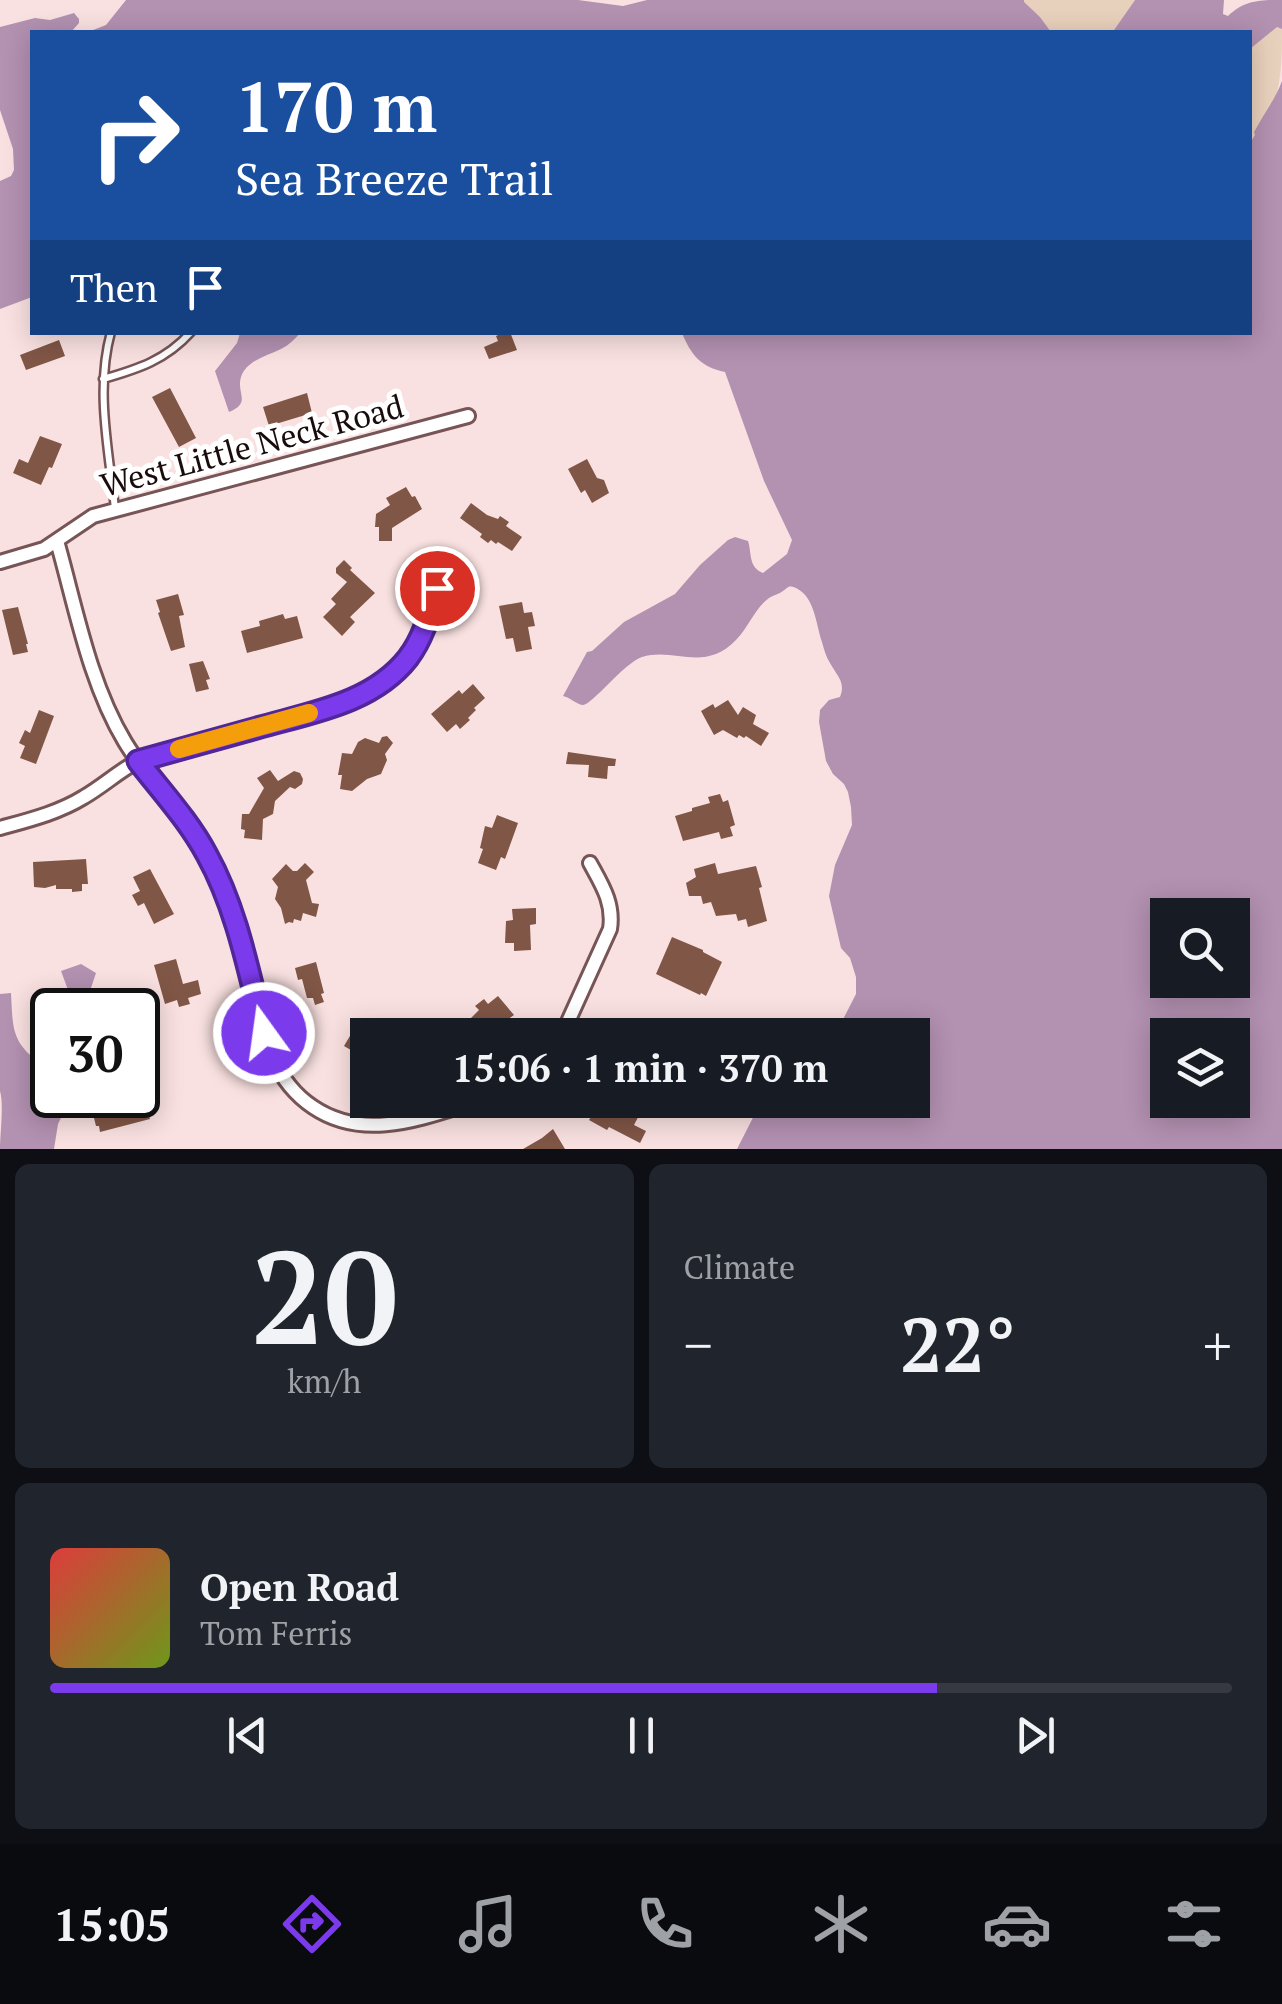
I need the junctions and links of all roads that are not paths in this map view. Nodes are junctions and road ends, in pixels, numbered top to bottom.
1 (110, 335) edge
2 (187, 335) edge
3 (103, 379) junction
4 (468, 416) dead end
5 (116, 510) junction
6 (57, 541) junction
7 (0, 562) edge
8 (437, 588) dead end
9 (138, 761) junction
10 (0, 828) edge
11 (590, 863) dead end
12 (570, 1018) edge
13 (419, 1118) edge

1 - 3 lane
2 - 3 lane
3 - 5 lane
4 - 5 street, West Little Neck Road
5 - 6 street, West Little Neck Road
6 - 7 street, West Little Neck Road
6 - 9 street
8 - 9 street
9 - 10 street
9 - 13 street
11 - 12 street

